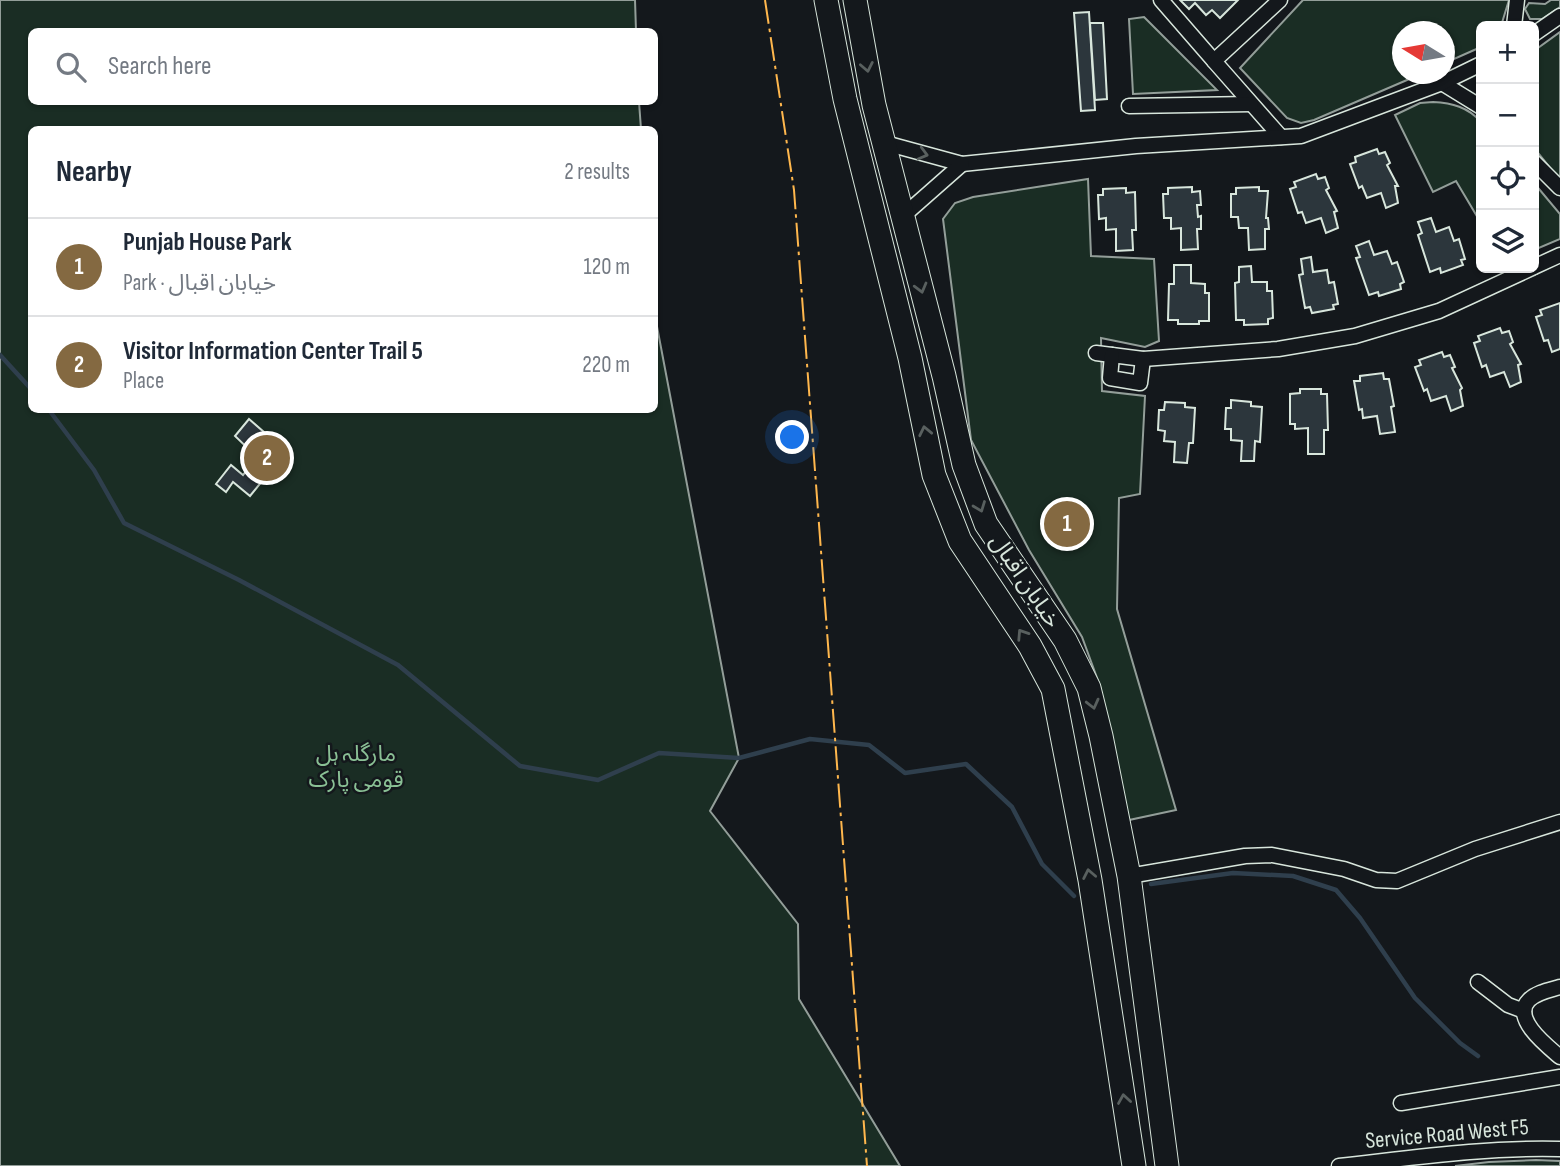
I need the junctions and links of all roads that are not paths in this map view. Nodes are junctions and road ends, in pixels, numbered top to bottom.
1 (825, 0) edge
2 (855, 0) edge
3 (1161, 0) edge
4 (1280, 0) edge
5 (1517, 0) edge
6 (1560, 16) edge
7 (1515, 21) edge
8 (1539, 31) edge
9 (1214, 61) junction
10 (1476, 66) edge
11 (1455, 77) edge
12 (1439, 84) edge
13 (1444, 84) edge
14 (1251, 104) junction
15 (1476, 104) edge
16 (1129, 106) dead end
17 (1281, 137) junction
18 (885, 143) junction
19 (962, 164) junction
20 (1539, 167) edge
21 (1560, 187) edge
22 (903, 216) junction
23 (877, 224) junction
24 (1560, 255) edge
25 (1539, 264) edge
26 (1520, 273) edge
27 (1096, 353) dead end
28 (1112, 355) junction
29 (1143, 359) junction
30 (1560, 822) edge
31 (1129, 876) junction
32 (1478, 982) dead end
33 (1560, 987) edge
34 (1524, 1011) junction
35 (1560, 1057) edge
36 (1560, 1077) edge
37 (1401, 1103) dead end
38 (1560, 1149) edge
39 (1134, 1166) edge
40 (1167, 1166) edge
41 (1339, 1166) edge

1 - 23 main road, خیابان اقبال
2 -> 18 main road, خیابان اقبال
3 - 9 street
4 - 9 street
5 - 7 street
6 - 8 street
9 - 14 street
10 - 11 street
12 - 17 street
13 - 15 street
14 - 16 street
14 - 17 street
17 - 19 street
18 -> 19 street
18 - 22 main road, خیابان اقبال
19 - 22 street
20 - 21 street
22 - 23 main road
22 -> 31 main road, خیابان اقبال
39 -> 23 main road, خیابان اقبال
24 - 25 street
26 - 29 street
27 - 28 street
28 - 29 street
28 - 29 street
30 - 31 street
31 - 40 main road, خیابان اقبال
32 - 34 street
33 - 34 street
34 - 35 street
36 - 37 street
38 - 41 street, Service Road West F5

